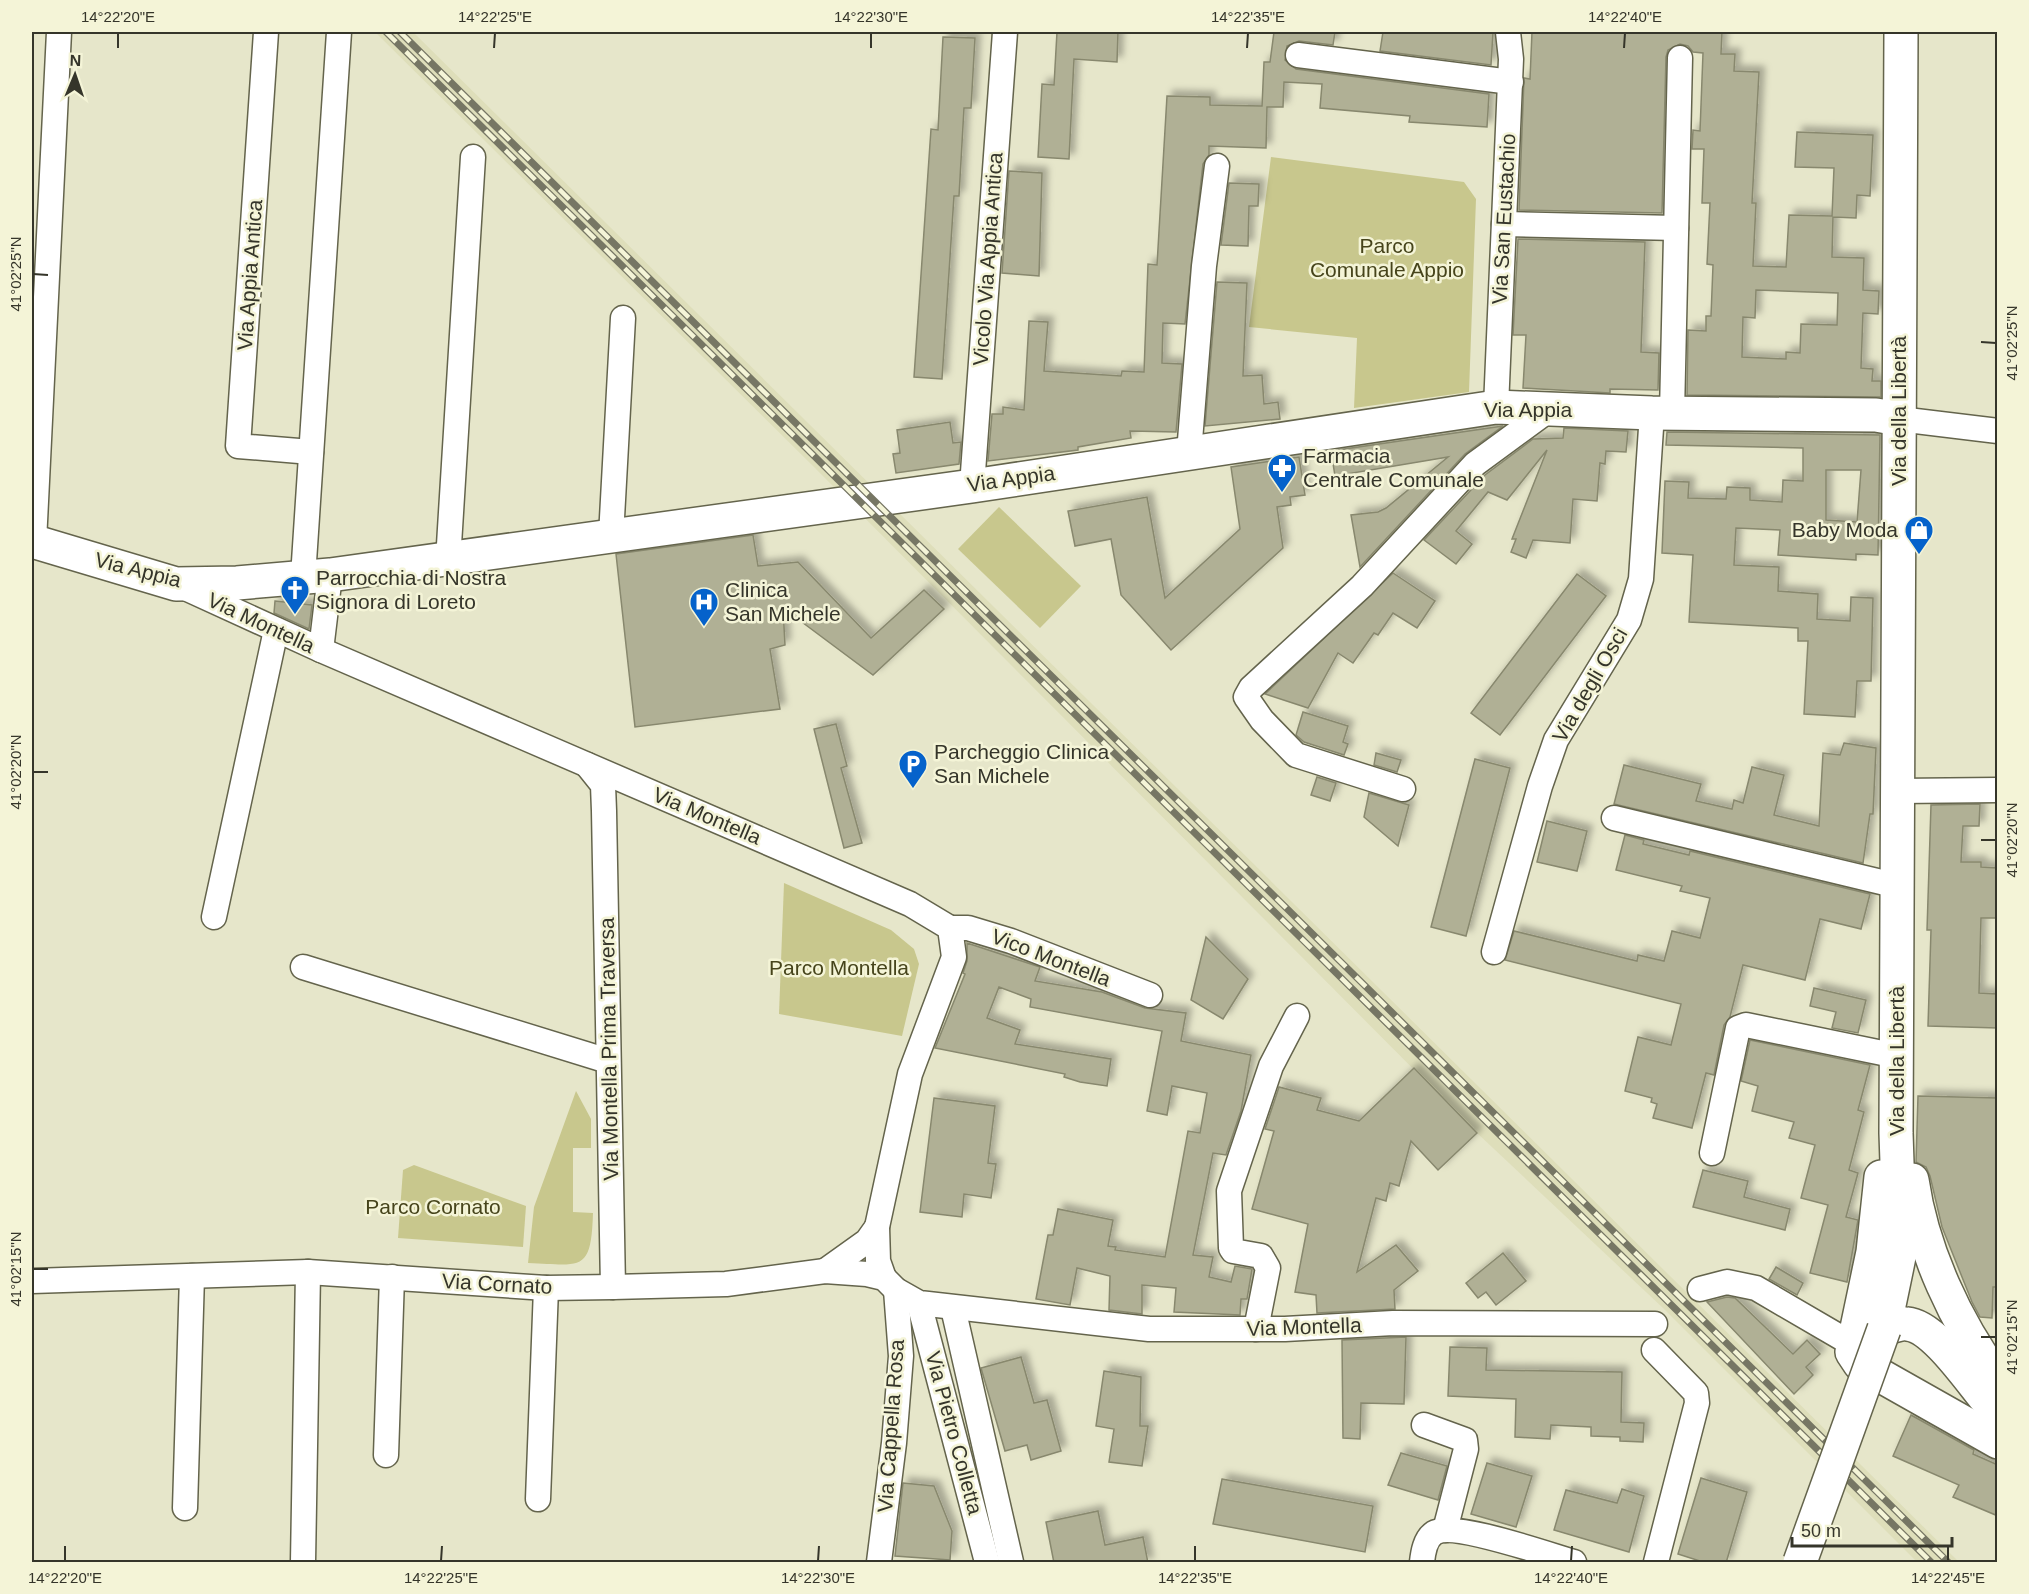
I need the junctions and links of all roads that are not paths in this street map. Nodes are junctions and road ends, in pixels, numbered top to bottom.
1 (59, 32) edge
2 (267, 32) edge
3 (339, 32) edge
4 (1005, 32) edge
5 (1508, 32) edge
6 (1900, 32) edge
7 (1298, 55) dead end
8 (1680, 58) dead end
9 (1511, 82) junction
10 (473, 157) dead end
11 (1216, 166) dead end
12 (1504, 224) junction
13 (1676, 228) junction
14 (623, 318) dead end
15 (1496, 407) junction
16 (1550, 409) junction
17 (1662, 413) junction
18 (1899, 419) junction
19 (1998, 431) edge
20 (311, 452) junction
21 (1189, 453) junction
22 (972, 486) junction
23 (611, 536) junction
24 (33, 541) edge
25 (448, 561) junction
26 (316, 576) junction
27 (176, 584) junction
28 (276, 630) junction
29 (321, 650) junction
30 (586, 764) junction
31 (1403, 789) dead end
32 (1998, 790) edge
33 (1898, 791) junction
34 (665, 798) junction
35 (604, 811) junction
36 (1614, 818) dead end
37 (1898, 886) junction
38 (214, 917) dead end
39 (950, 928) junction
40 (1494, 952) dead end
41 (303, 967) dead end
42 (1150, 995) dead end
43 (1297, 1016) dead end
44 (1897, 1056) junction
45 (608, 1060) junction
46 (1896, 1133) junction
47 (1712, 1153) dead end
48 (877, 1227) junction
49 (825, 1271) junction
50 (308, 1272) junction
51 (192, 1276) junction
52 (392, 1277) junction
53 (32, 1281) edge
54 (890, 1284) junction
55 (613, 1287) junction
56 (546, 1288) junction
57 (1700, 1289) dead end
58 (919, 1303) junction
59 (953, 1308) junction
60 (1655, 1324) dead end
61 (1256, 1329) junction
62 (1884, 1329) junction
63 (1852, 1344) junction
64 (1653, 1350) dead end
65 (1998, 1380) edge
66 (1998, 1413) edge
67 (1424, 1425) dead end
68 (1998, 1442) edge
69 (387, 1455) dead end
70 (538, 1499) dead end
71 (184, 1508) dead end
72 (1445, 1530) junction
73 (303, 1563) edge
74 (879, 1563) edge
75 (987, 1563) edge
76 (1011, 1563) edge
77 (1422, 1563) edge
78 (1574, 1563) edge
79 (1656, 1563) edge
80 (1800, 1563) edge

1 - 24 street
2 - 20 street, Via Appia Antica
3 - 20 street
4 - 22 street, Vicolo Via Appia Antica
5 - 9 street, Via San Eustachio
6 - 18 street, Via della Libertà
7 - 9 street
8 - 13 street, Via degli Osci
9 - 12 street, Via San Eustachio
10 - 25 street
11 - 21 street
12 - 13 street
12 - 15 street, Via San Eustachio
13 - 17 street, Via degli Osci
14 - 23 street
15 - 16 street, Via Appia
15 - 21 street, Via Appia
16 - 17 street, Via Appia
16 - 31 street
17 - 18 street, Via Appia
17 - 40 street, Via degli Osci
18 - 19 street, Via Appia
18 - 33 street, Via della Libertà
20 - 26 street
21 - 22 street, Via Appia
22 - 23 street, Via Appia
23 - 25 street, Via Appia
24 - 27 street, Via Appia
25 - 26 street, Via Appia
26 - 27 street, Via Appia
26 - 29 street
27 - 28 street, Via Montella
28 - 29 street, Via Montella
28 - 38 street
29 - 30 street, Via Montella
30 - 34 street, Via Montella
30 - 35 street, Via Montella Prima Traversa
32 - 33 street
33 - 37 street, Via della Libertà
34 - 35 street
34 - 39 street, Via Montella
35 - 45 street, Via Montella Prima Traversa
36 - 37 street
37 - 44 street, Via della Libertà
39 - 42 street, Vico Montella
39 - 48 street
41 - 45 street
43 - 61 street
44 - 46 street, Via della Libertà
44 - 47 street
45 - 55 street, Via Montella Prima Traversa
46 - 62 street, Via della Libertà
46 - 63 street
46 - 65 street
48 - 49 street
48 - 54 street
49 - 54 street, Via Cornato
49 - 55 street, Via Cornato
50 - 51 street, Via Cornato
50 - 52 street, Via Cornato
50 - 73 street
51 - 53 street, Via Cornato
51 - 71 street
52 - 56 street, Via Cornato
52 - 69 street
54 - 58 street, Via Cornato
54 - 74 street, Via Cappella Rosa
55 - 56 street, Via Cornato
56 - 70 street
57 - 63 street
58 - 59 street, Via Cornato
58 - 75 street, Via Pietro Colletta
59 - 61 street, Via Montella
59 - 76 street, Via Pietro Colletta
60 - 61 street, Via Montella
62 - 66 street
62 - 80 street, Via della Libertà, bridge
63 - 68 street
64 - 79 street
67 - 72 street
72 - 77 street
72 - 78 street

